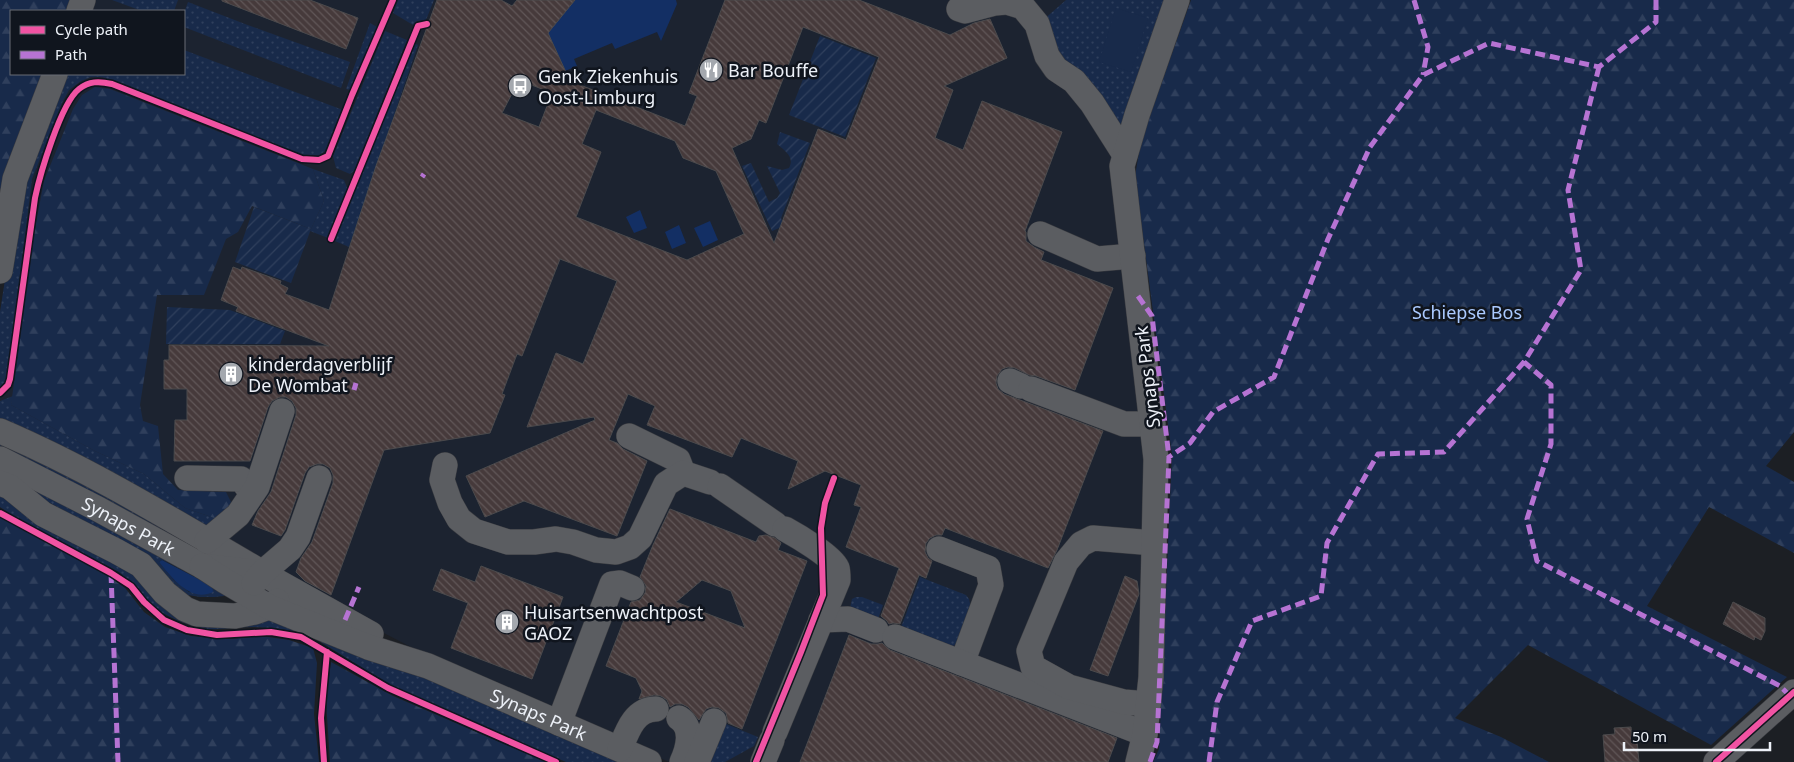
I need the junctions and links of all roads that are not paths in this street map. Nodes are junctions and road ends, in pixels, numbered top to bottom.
1 (1177, 0) edge
2 (1027, 3) edge
3 (949, 5) edge
4 (55, 75) edge
5 (1125, 155) junction
6 (1040, 234) dead end
7 (1133, 256) junction
8 (0, 271) edge
9 (1020, 386) dead end
10 (282, 411) dead end
11 (1153, 424) junction
12 (0, 431) edge
13 (629, 436) dead end
14 (0, 460) edge
15 (445, 465) dead end
16 (683, 473) junction
17 (187, 478) dead end
18 (319, 478) dead end
19 (0, 483) edge
20 (252, 493) junction
21 (1154, 543) junction
22 (214, 544) junction
23 (939, 549) dead end
24 (202, 566) junction
25 (262, 573) junction
26 (632, 588) dead end
27 (293, 589) junction
28 (245, 593) junction
29 (176, 601) junction
30 (269, 606) junction
31 (820, 620) junction
32 (962, 663) junction
33 (428, 666) junction
34 (1794, 692) edge
35 (1148, 704) junction
36 (656, 709) dead end
37 (679, 718) dead end
38 (714, 721) dead end
39 (559, 723) junction
40 (1145, 734) junction
41 (770, 745) edge
42 (620, 749) junction
43 (649, 762) edge
44 (682, 762) edge
45 (697, 762) edge
46 (1138, 762) edge
47 (1716, 762) edge

1 - 5 street, Synaps Park
2 - 3 street
2 - 5 street
4 - 8 street
5 - 7 street, Synaps Park
6 - 7 street
7 - 11 street, Synaps Park
9 - 11 street
10 - 20 street
11 - 21 street, Synaps Park
12 - 22 street, Synaps Park
13 - 16 street
14 - 24 street, Synaps Park
15 - 16 street
16 - 31 street
17 - 20 street
18 - 25 street
19 - 29 street, Synaps Park
20 - 22 street
21 - 35 street, Synaps Park
21 - 35 street
22 - 25 street, Synaps Park
23 - 32 street
24 - 25 street, Synaps Park
24 - 28 street
25 - 27 street, Synaps Park
25 - 28 street
26 - 39 street
27 - 30 street, Synaps Park
27 - 33 street, Synaps Park
28 - 29 street
28 - 30 street
29 - 30 street, Synaps Park
30 - 33 street, Synaps Park
31 - 32 street
31 - 41 street
32 - 40 street
33 - 39 street, Synaps Park
34 - 47 street
35 - 40 street, Synaps Park
36 - 42 street
37 - 44 street
38 - 45 street
39 - 42 street, Synaps Park
40 - 46 street, Synaps Park
42 - 43 street, Synaps Park

